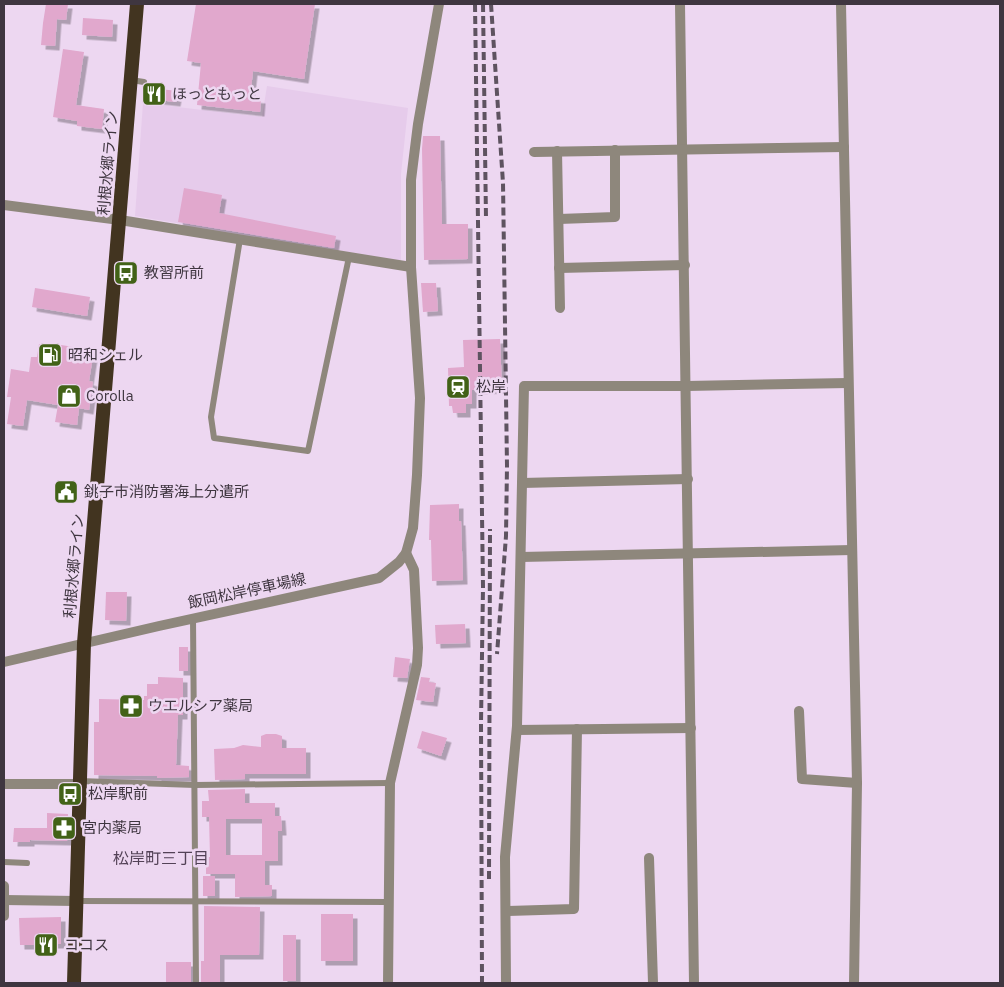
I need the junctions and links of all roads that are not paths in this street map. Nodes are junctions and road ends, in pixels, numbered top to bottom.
1 (137, 4) edge
2 (439, 4) edge
3 (680, 4) edge
4 (841, 4) edge
5 (844, 148) junction
6 (683, 149) junction
7 (615, 150) junction
8 (557, 151) junction
9 (534, 152) dead end
10 (4, 204) edge
11 (559, 218) junction
12 (120, 220) junction
13 (240, 239) junction
14 (349, 257) junction
15 (685, 265) junction
16 (411, 267) junction
17 (559, 268) junction
18 (560, 308) dead end
19 (848, 383) junction
20 (686, 386) junction
21 (688, 479) junction
22 (522, 483) junction
23 (852, 550) junction
24 (406, 553) junction
25 (689, 553) junction
26 (521, 557) junction
27 (193, 618) junction
28 (84, 642) junction
29 (4, 662) edge
30 (800, 712) dead end
31 (691, 728) junction
32 (577, 729) junction
33 (517, 730) junction
34 (79, 782) junction
35 (390, 783) junction
36 (857, 783) junction
37 (4, 784) edge
38 (195, 785) junction
39 (649, 858) dead end
40 (4, 862) edge
41 (27, 864) dead end
42 (4, 886) edge
43 (4, 900) edge
44 (76, 901) junction
45 (196, 901) junction
46 (389, 902) junction
47 (506, 911) junction
48 (4, 916) edge
49 (74, 983) edge
50 (196, 983) edge
51 (388, 983) edge
52 (506, 983) edge
53 (653, 983) edge
54 (694, 983) edge
55 (854, 983) edge

1 - 12 highway, 利根水郷ライン
2 - 16 street
3 - 6 street
4 - 5 street
5 - 6 street
5 - 19 street
6 - 7 street
6 - 15 street
7 - 8 street
7 - 11 street
8 - 9 street
8 - 11 street
10 - 12 street
11 - 17 street
12 - 13 street
12 - 28 highway, 利根水郷ライン
13 - 14 street
13 - 14 lane
14 - 16 street
15 - 17 street
15 - 20 street
16 - 24 street
17 - 18 street
19 - 20 street
19 - 23 street
20 - 21 street
20 - 22 street
21 - 22 street
21 - 25 street
22 - 26 street
23 - 25 street
23 - 36 street
24 - 27 street, 飯岡松岸停車場線
24 - 35 street
25 - 26 street
25 - 31 street
26 - 33 street
27 - 28 street, 飯岡松岸停車場線
27 - 38 lane
28 - 29 street, 飯岡松岸停車場線
28 - 34 highway, 利根水郷ライン
30 - 36 street
31 - 32 street
31 - 54 street
32 - 33 street
32 - 47 street
33 - 47 street
34 - 37 street
34 - 38 lane
34 - 44 highway, 利根水郷ライン
35 - 38 lane
35 - 46 street
36 - 55 street
38 - 45 lane
39 - 53 street
40 - 41 lane
42 - 43 street
43 - 44 street
43 - 48 street
44 - 45 lane
44 - 49 highway, 利根水郷ライン
45 - 46 lane
45 - 50 lane
46 - 51 street
47 - 52 street

